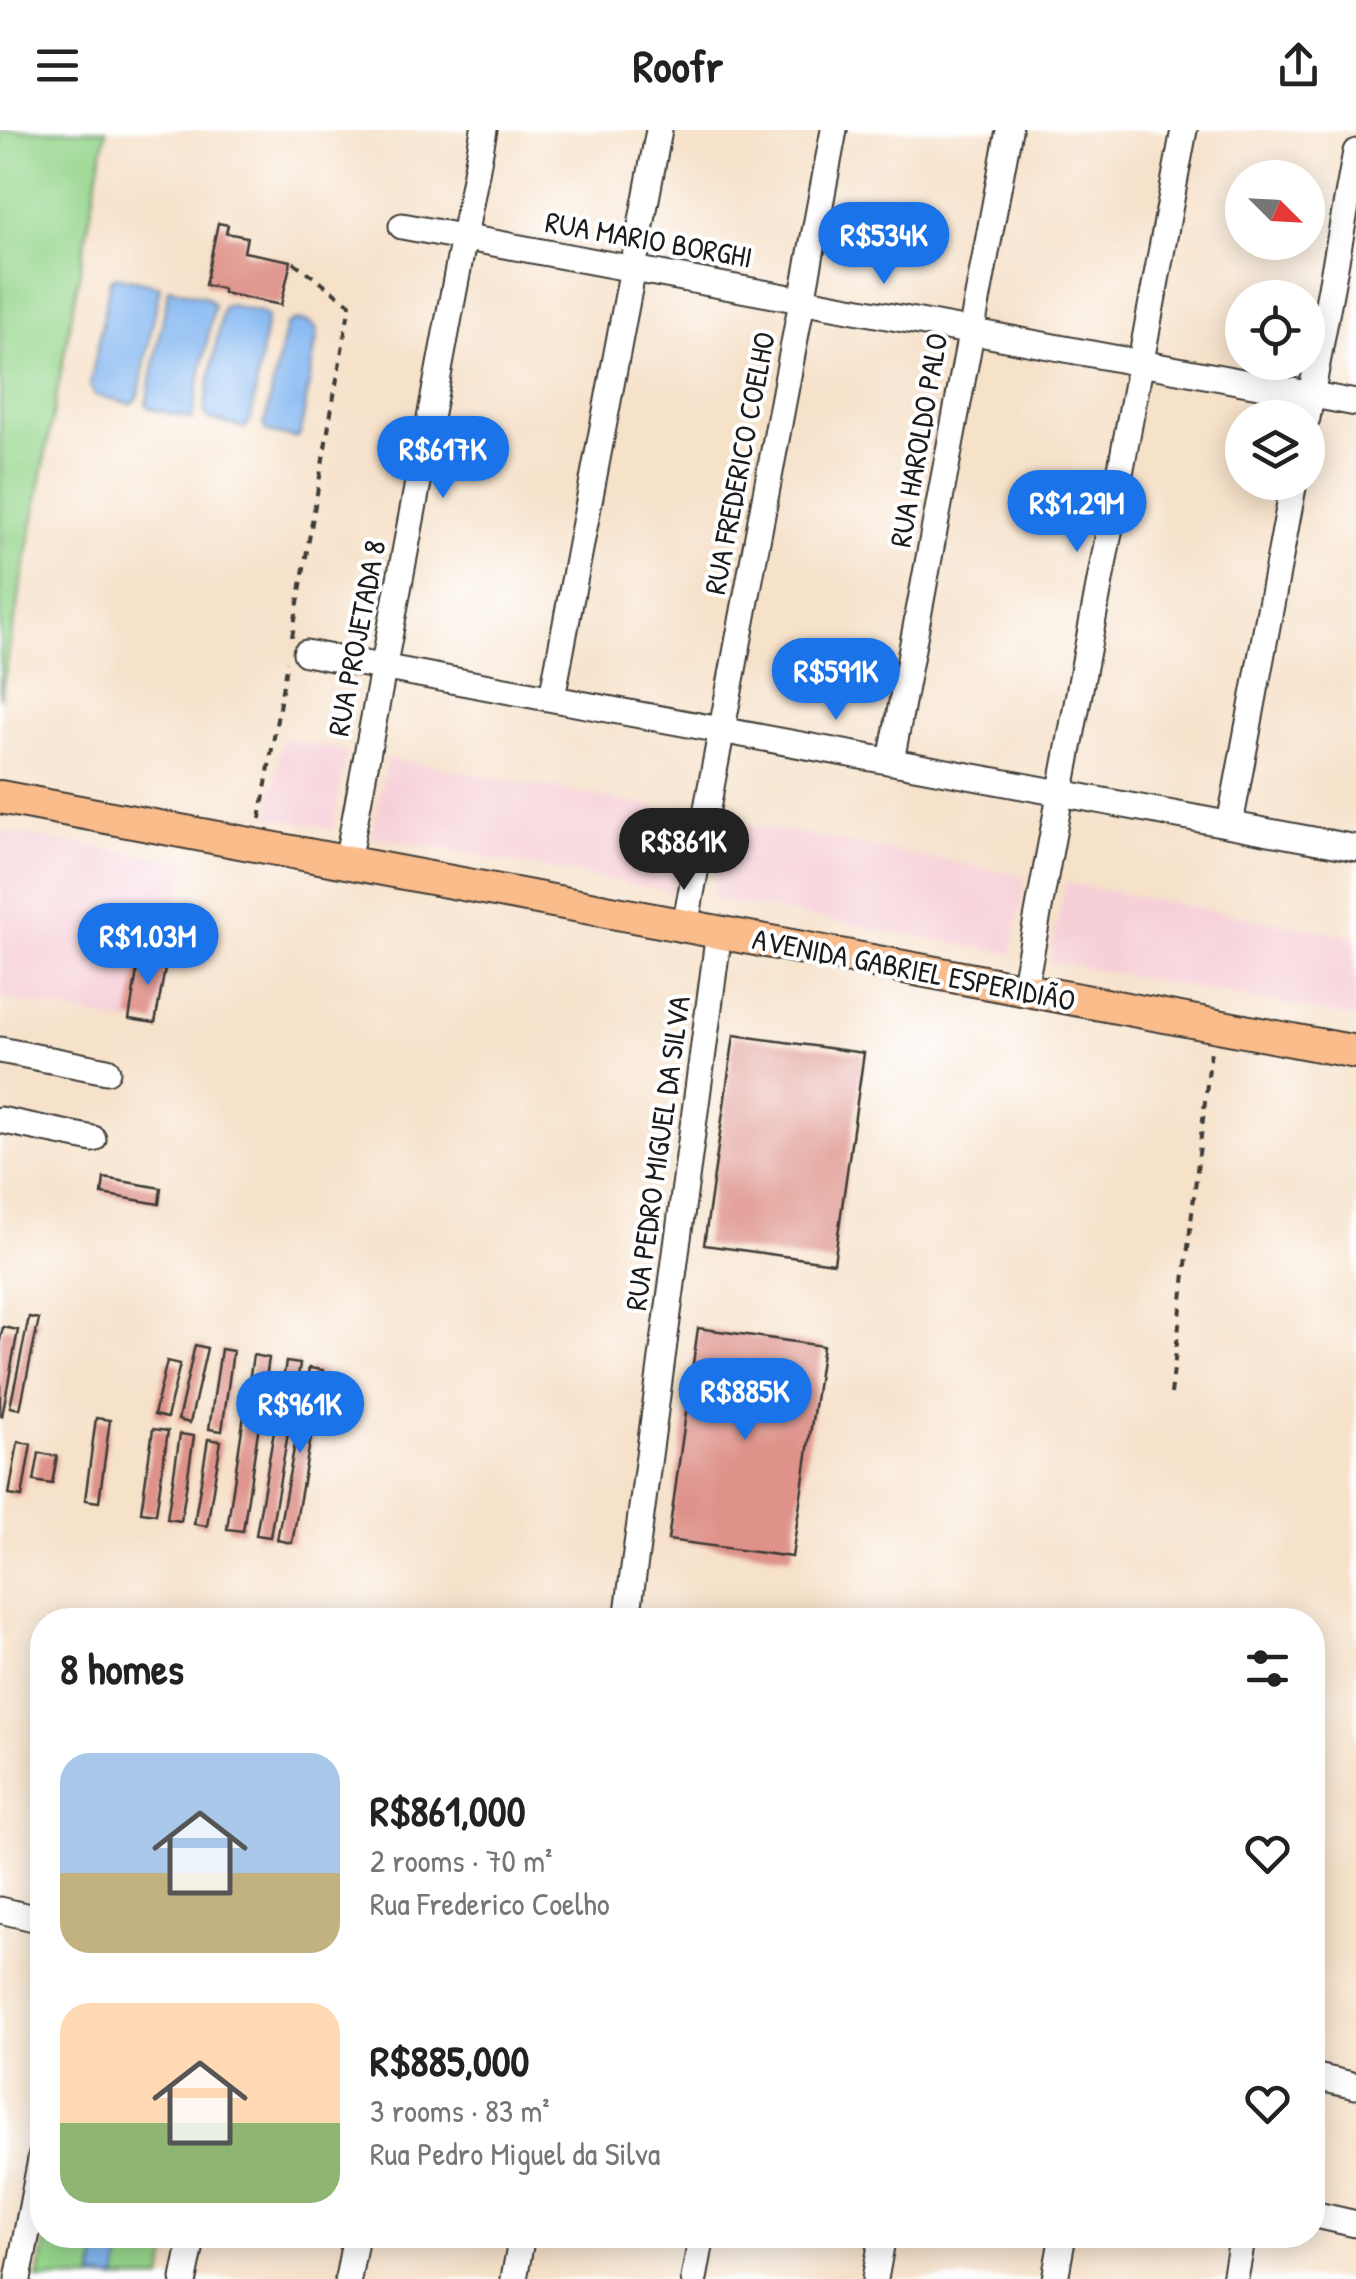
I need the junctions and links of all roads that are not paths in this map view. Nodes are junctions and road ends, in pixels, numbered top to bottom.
1 (484, 130) edge
2 (659, 130) edge
3 (834, 130) edge
4 (1009, 130) edge
5 (1184, 130) edge
6 (1356, 152) edge
7 (402, 226) dead end
8 (464, 238) junction
9 (633, 268) junction
10 (802, 300) junction
11 (971, 331) junction
12 (1141, 363) junction
13 (1286, 400) edge
14 (1310, 400) edge
15 (1356, 404) edge
16 (1325, 405) edge
17 (1291, 500) edge
18 (306, 653) dead end
19 (384, 668) junction
20 (552, 698) junction
21 (722, 730) junction
22 (892, 761) junction
23 (1061, 793) junction
24 (0, 797) edge
25 (1230, 824) junction
26 (1356, 848) edge
27 (347, 862) junction
28 (685, 926) junction
29 (719, 932) junction
30 (1024, 990) junction
31 (0, 1050) edge
32 (1356, 1052) edge
33 (107, 1071) dead end
34 (0, 1120) edge
35 (93, 1139) dead end
36 (630, 1608) edge
37 (0, 1910) edge
38 (30, 1917) edge
39 (1325, 2079) edge
40 (1356, 2086) edge
41 (30, 2216) edge
42 (1325, 2217) edge
43 (1356, 2224) edge
44 (190, 2248) edge
45 (354, 2248) edge
46 (520, 2248) edge
47 (700, 2248) edge
48 (881, 2248) edge
49 (1060, 2248) edge
50 (1241, 2248) edge
51 (18, 2279) edge
52 (184, 2279) edge
53 (348, 2279) edge
54 (514, 2279) edge
55 (694, 2279) edge
56 (875, 2279) edge
57 (1054, 2279) edge
58 (1235, 2279) edge

1 - 8 street, RUA PROJETADA 8
2 - 9 street
3 - 10 street, RUA FREDERICO COELHO
4 - 11 street, RUA HAROLDO PALO
5 - 12 street
6 - 14 street
7 - 8 street, RUA MARIO BORGHI
8 - 9 street, RUA MARIO BORGHI
8 - 19 street, RUA PROJETADA 8
9 - 10 street, RUA MARIO BORGHI
9 - 20 street
10 - 11 street, RUA MARIO BORGHI
10 - 21 street, RUA FREDERICO COELHO
11 - 12 street, RUA MARIO BORGHI
11 - 22 street, RUA HAROLDO PALO
12 - 13 street, RUA MARIO BORGHI
12 - 23 street
15 - 16 street, RUA MARIO BORGHI
17 - 25 street
18 - 19 street
19 - 20 street
19 - 27 street, RUA PROJETADA 8
20 - 21 street
21 - 22 street
21 - 28 street, RUA FREDERICO COELHO
22 - 23 street
23 - 25 street
23 - 30 street
24 - 27 main road, AVENIDA GABRIEL ESPERIDIÃO
25 - 26 street
27 - 28 main road, AVENIDA GABRIEL ESPERIDIÃO
28 - 29 main road, AVENIDA GABRIEL ESPERIDIÃO
29 - 30 main road, AVENIDA GABRIEL ESPERIDIÃO
29 - 36 street, RUA PEDRO MIGUEL DA SILVA
30 - 32 main road, AVENIDA GABRIEL ESPERIDIÃO
31 - 33 street
34 - 35 street
37 - 38 street
39 - 40 street
41 - 51 street
42 - 43 street
44 - 52 street
45 - 53 street
46 - 54 street
47 - 55 street
48 - 56 street
49 - 57 street
50 - 58 street

